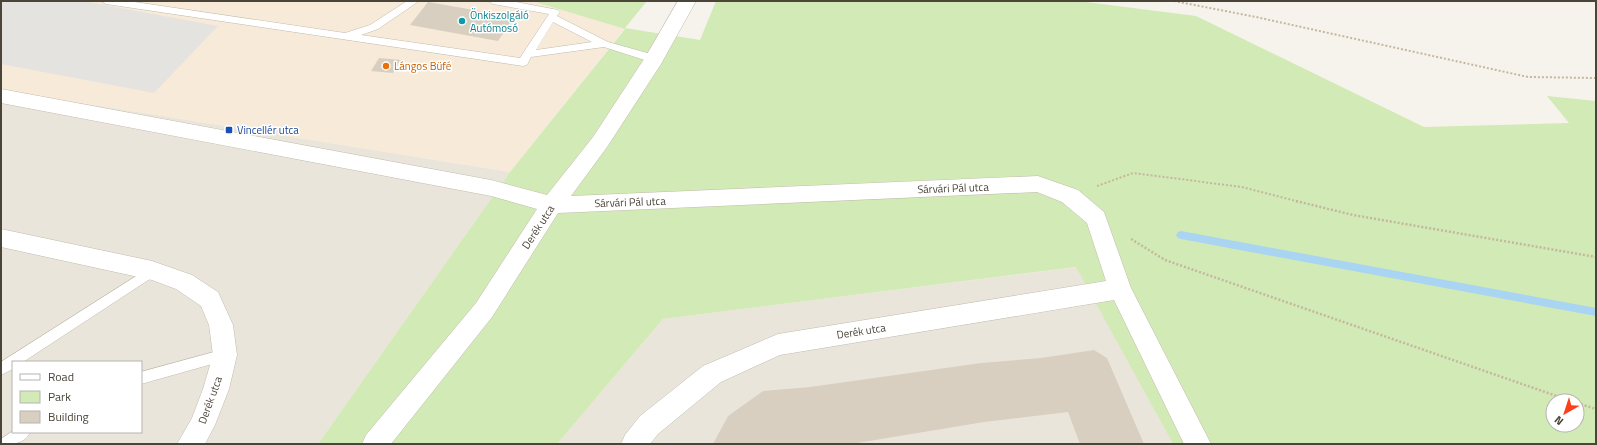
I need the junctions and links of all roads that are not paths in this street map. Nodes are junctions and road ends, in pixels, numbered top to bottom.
1 (106, 1) edge
2 (414, 1) edge
3 (493, 1) edge
4 (687, 1) edge
5 (551, 17) junction
6 (346, 36) junction
7 (604, 44) junction
8 (529, 54) junction
9 (654, 59) junction
10 (1, 96) edge
11 (552, 205) junction
12 (1, 238) edge
13 (152, 271) junction
14 (1120, 289) junction
15 (225, 355) junction
16 (13, 361) edge
17 (12, 362) edge
18 (1, 369) edge
19 (142, 378) edge
20 (22, 433) edge
21 (5, 444) edge
22 (190, 444) edge
23 (375, 444) edge
24 (634, 444) edge
25 (1198, 444) edge

1 - 6 lane
2 - 6 lane
3 - 5 lane
4 - 9 street, Derék utca
5 - 7 lane
5 - 8 lane
6 - 8 lane
7 - 8 lane
7 - 9 lane
9 - 11 street, Derék utca
10 - 11 street
11 - 14 street, Sárvári Pál utca
11 - 23 street, Derék utca
12 - 13 street
13 - 15 street
13 - 16 lane
14 - 24 street, Derék utca
14 - 25 street
15 - 19 lane
15 - 22 street, Derék utca
17 - 18 lane
20 - 21 lane

